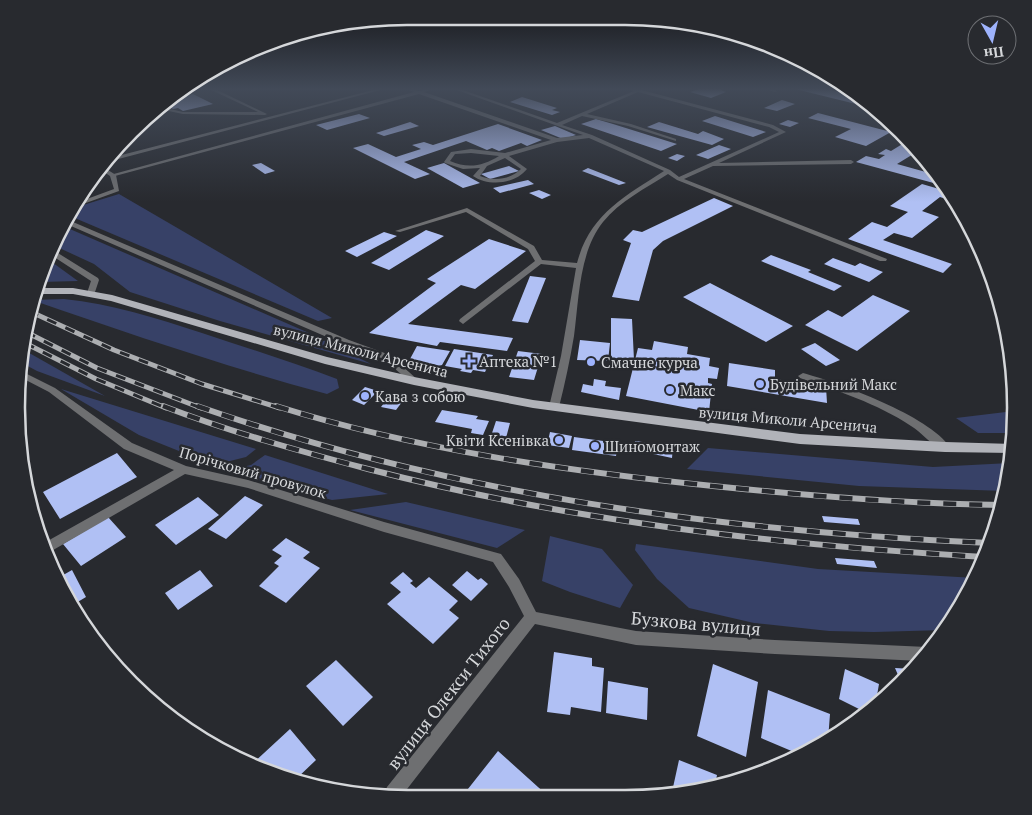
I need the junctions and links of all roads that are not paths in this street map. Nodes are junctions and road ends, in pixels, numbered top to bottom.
1 (242, 126) edge
2 (294, 126) edge
3 (517, 126) edge
4 (564, 126) edge
5 (632, 126) edge
6 (771, 126) edge
7 (590, 136) junction
8 (557, 140) junction
9 (674, 140) dead end
10 (505, 155) junction
11 (118, 157) edge
12 (851, 162) dead end
13 (709, 165) junction
14 (485, 167) junction
15 (107, 171) edge
16 (668, 171) junction
17 (113, 175) junction
18 (679, 178) junction
19 (85, 202) edge
20 (72, 224) edge
21 (398, 232) dead end
22 (57, 255) edge
23 (883, 259) dead end
24 (539, 262) junction
25 (581, 266) junction
26 (43, 291) edge
27 (91, 293) junction
28 (463, 321) dead end
29 (803, 376) dead end
30 (26, 377) edge
31 (414, 381) junction
32 (554, 407) junction
33 (945, 447) junction
34 (1005, 448) edge
35 (184, 470) junction
36 (51, 545) edge
37 (532, 616) junction
38 (917, 654) edge
39 (394, 789) edge

1 - 11 street
2 - 17 street
3 - 8 street
4 - 7 street
5 - 9 street
6 - 13 street
7 - 8 street
7 - 16 street
8 - 10 street
10 - 14 street
10 - 14 street
10 - 14 street
12 - 13 street
13 - 18 street
15 - 17 street
16 - 18 street
16 - 25 street
17 - 19 street
18 - 23 street
20 - 31 street
21 - 24 street
22 - 27 street
24 - 25 street
24 - 28 street
25 - 32 street
26 - 27 main road, вулиця Миколи Арсенича
27 - 31 main road, вулиця Миколи Арсенича
29 - 33 street
30 - 35 street, Порічковий провулок
31 - 32 main road, вулиця Миколи Арсенича
32 - 33 main road, вулиця Миколи Арсенича
33 - 34 main road, вулиця Миколи Арсенича
35 - 36 street
35 - 37 street, Порічковий провулок
37 - 38 street, Бузкова вулиця
37 - 39 street, вулиця Олекси Тихого

